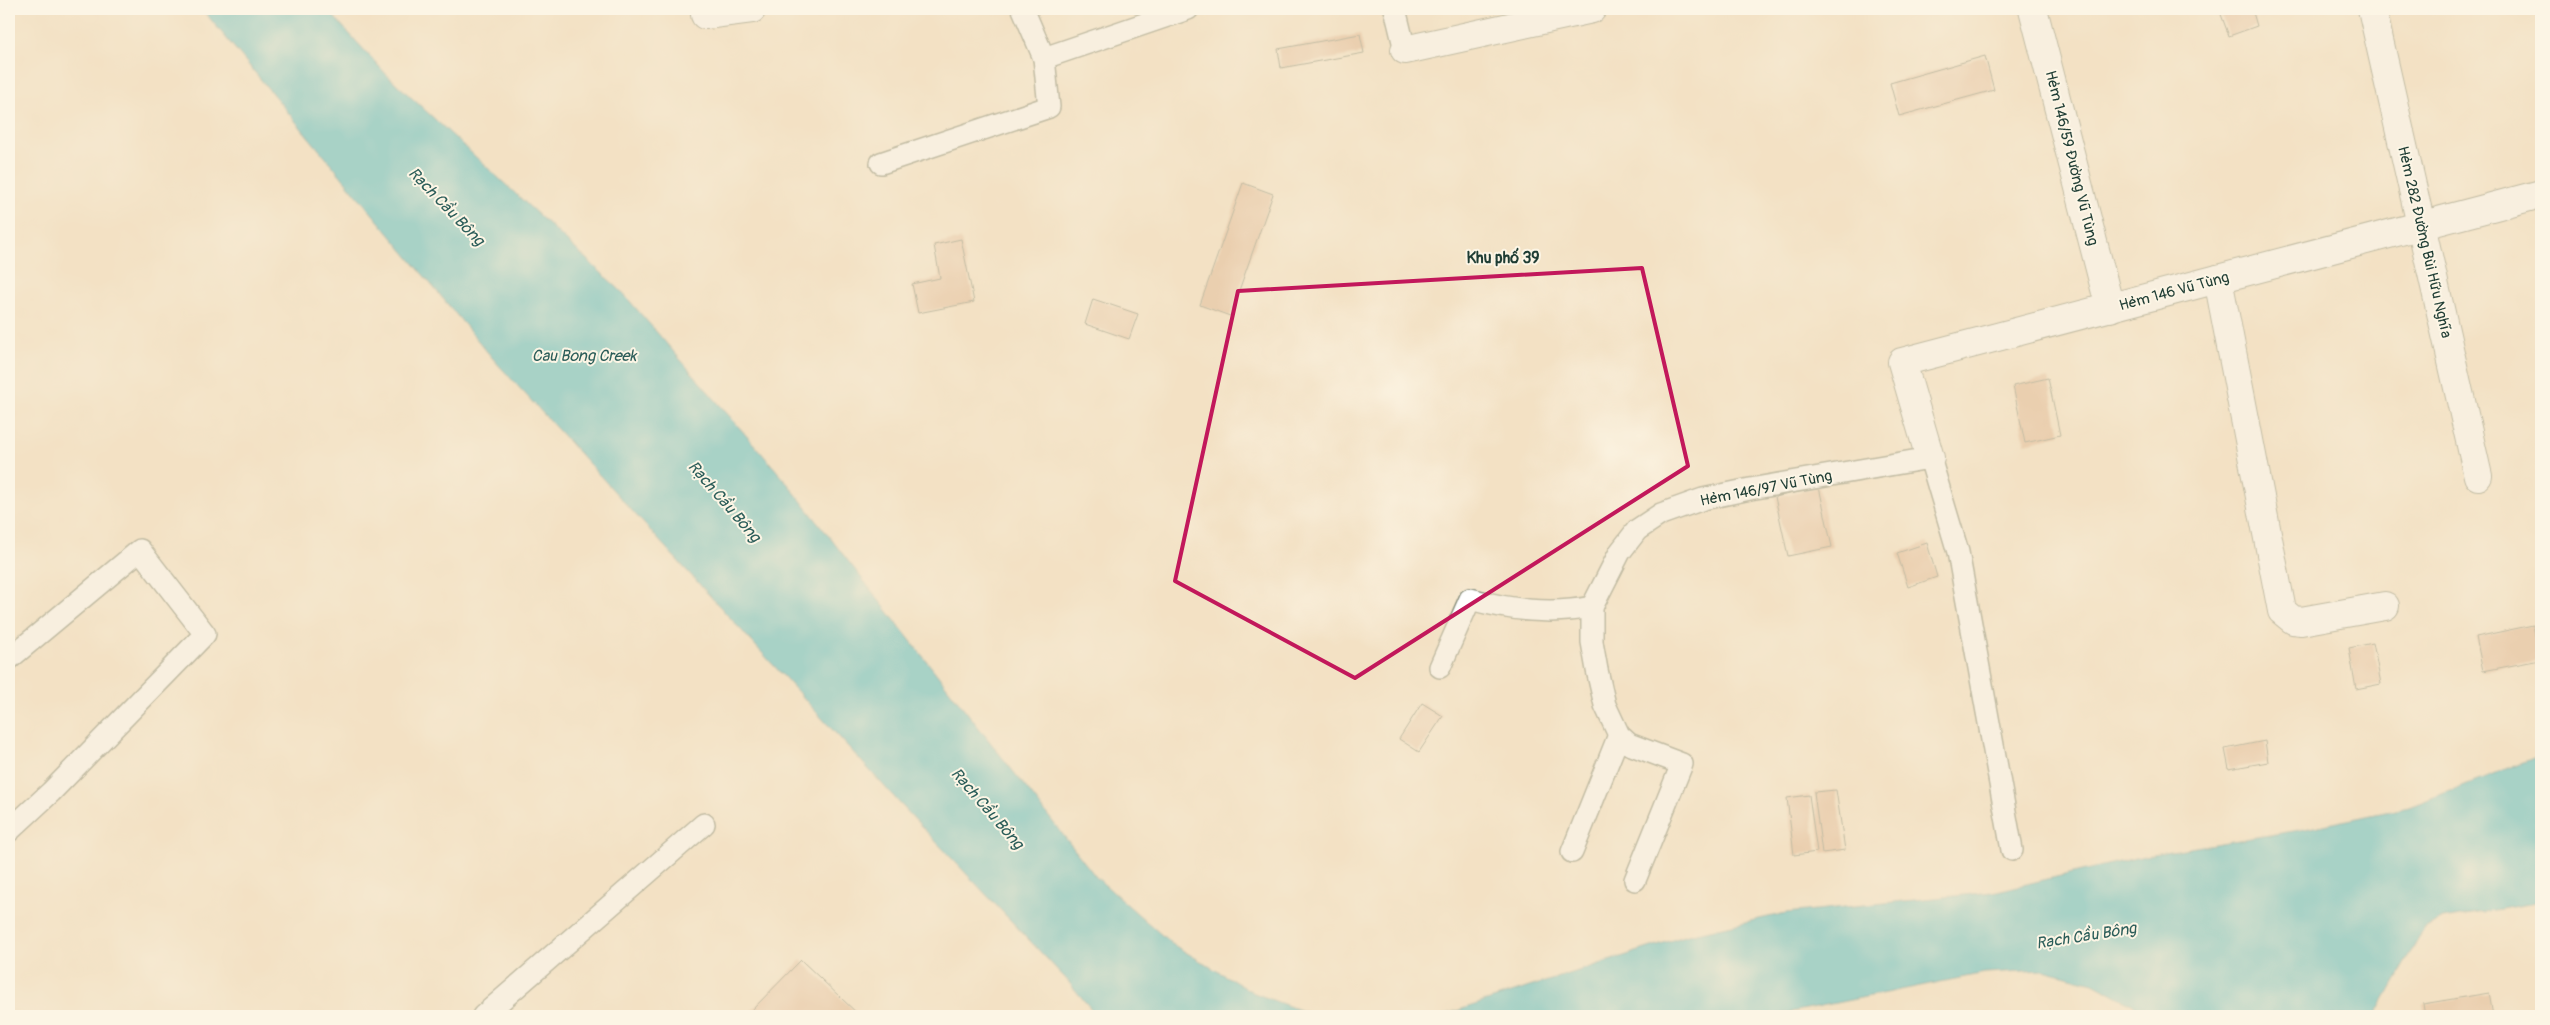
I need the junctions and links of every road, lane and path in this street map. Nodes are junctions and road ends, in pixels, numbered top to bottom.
1 (752, 9) edge
2 (1023, 9) edge
3 (1188, 9) edge
4 (1395, 9) edge
5 (1592, 9) edge
6 (2033, 9) edge
7 (2372, 9) edge
8 (704, 11) edge
9 (1405, 50) joint
10 (1044, 58) junction
11 (881, 163) dead end
12 (2541, 194) edge
13 (2421, 226) junction
14 (2218, 280) junction
15 (2110, 308) junction
16 (1930, 458) junction
17 (2478, 476) dead end
18 (2385, 606) dead end
19 (1592, 607) junction
20 (9, 659) edge
21 (1440, 668) dead end
22 (1619, 735) junction
23 (704, 824) dead end
24 (9, 831) edge
25 (2012, 850) dead end
26 (1572, 852) dead end
27 (1635, 880) dead end
28 (483, 1016) edge

1 - 8 street
2 - 10 lane
3 - 10 lane
4 - 9 lane
5 - 9 street
6 - 15 street, Hẻm 146/59 Đường Vũ Tùng
7 - 13 street, Hẻm 282 Đường Bùi Hữu Nghĩa
10 - 11 lane
12 - 13 street, Hẻm 146 Vũ Tùng
13 - 14 street, Hẻm 146 Vũ Tùng
13 - 17 street, Hẻm 282 Đường Bùi Hữu Nghĩa
14 - 15 street, Hẻm 146 Vũ Tùng
14 - 18 street
15 - 16 street, Hẻm 146 Vũ Tùng
16 - 19 lane, Hẻm 146/97 Vũ Tùng
16 - 25 lane
19 - 21 lane
19 - 22 lane, Hẻm 146/97 Vũ Tùng
20 - 24 lane
22 - 26 lane
22 - 27 lane
23 - 28 lane

